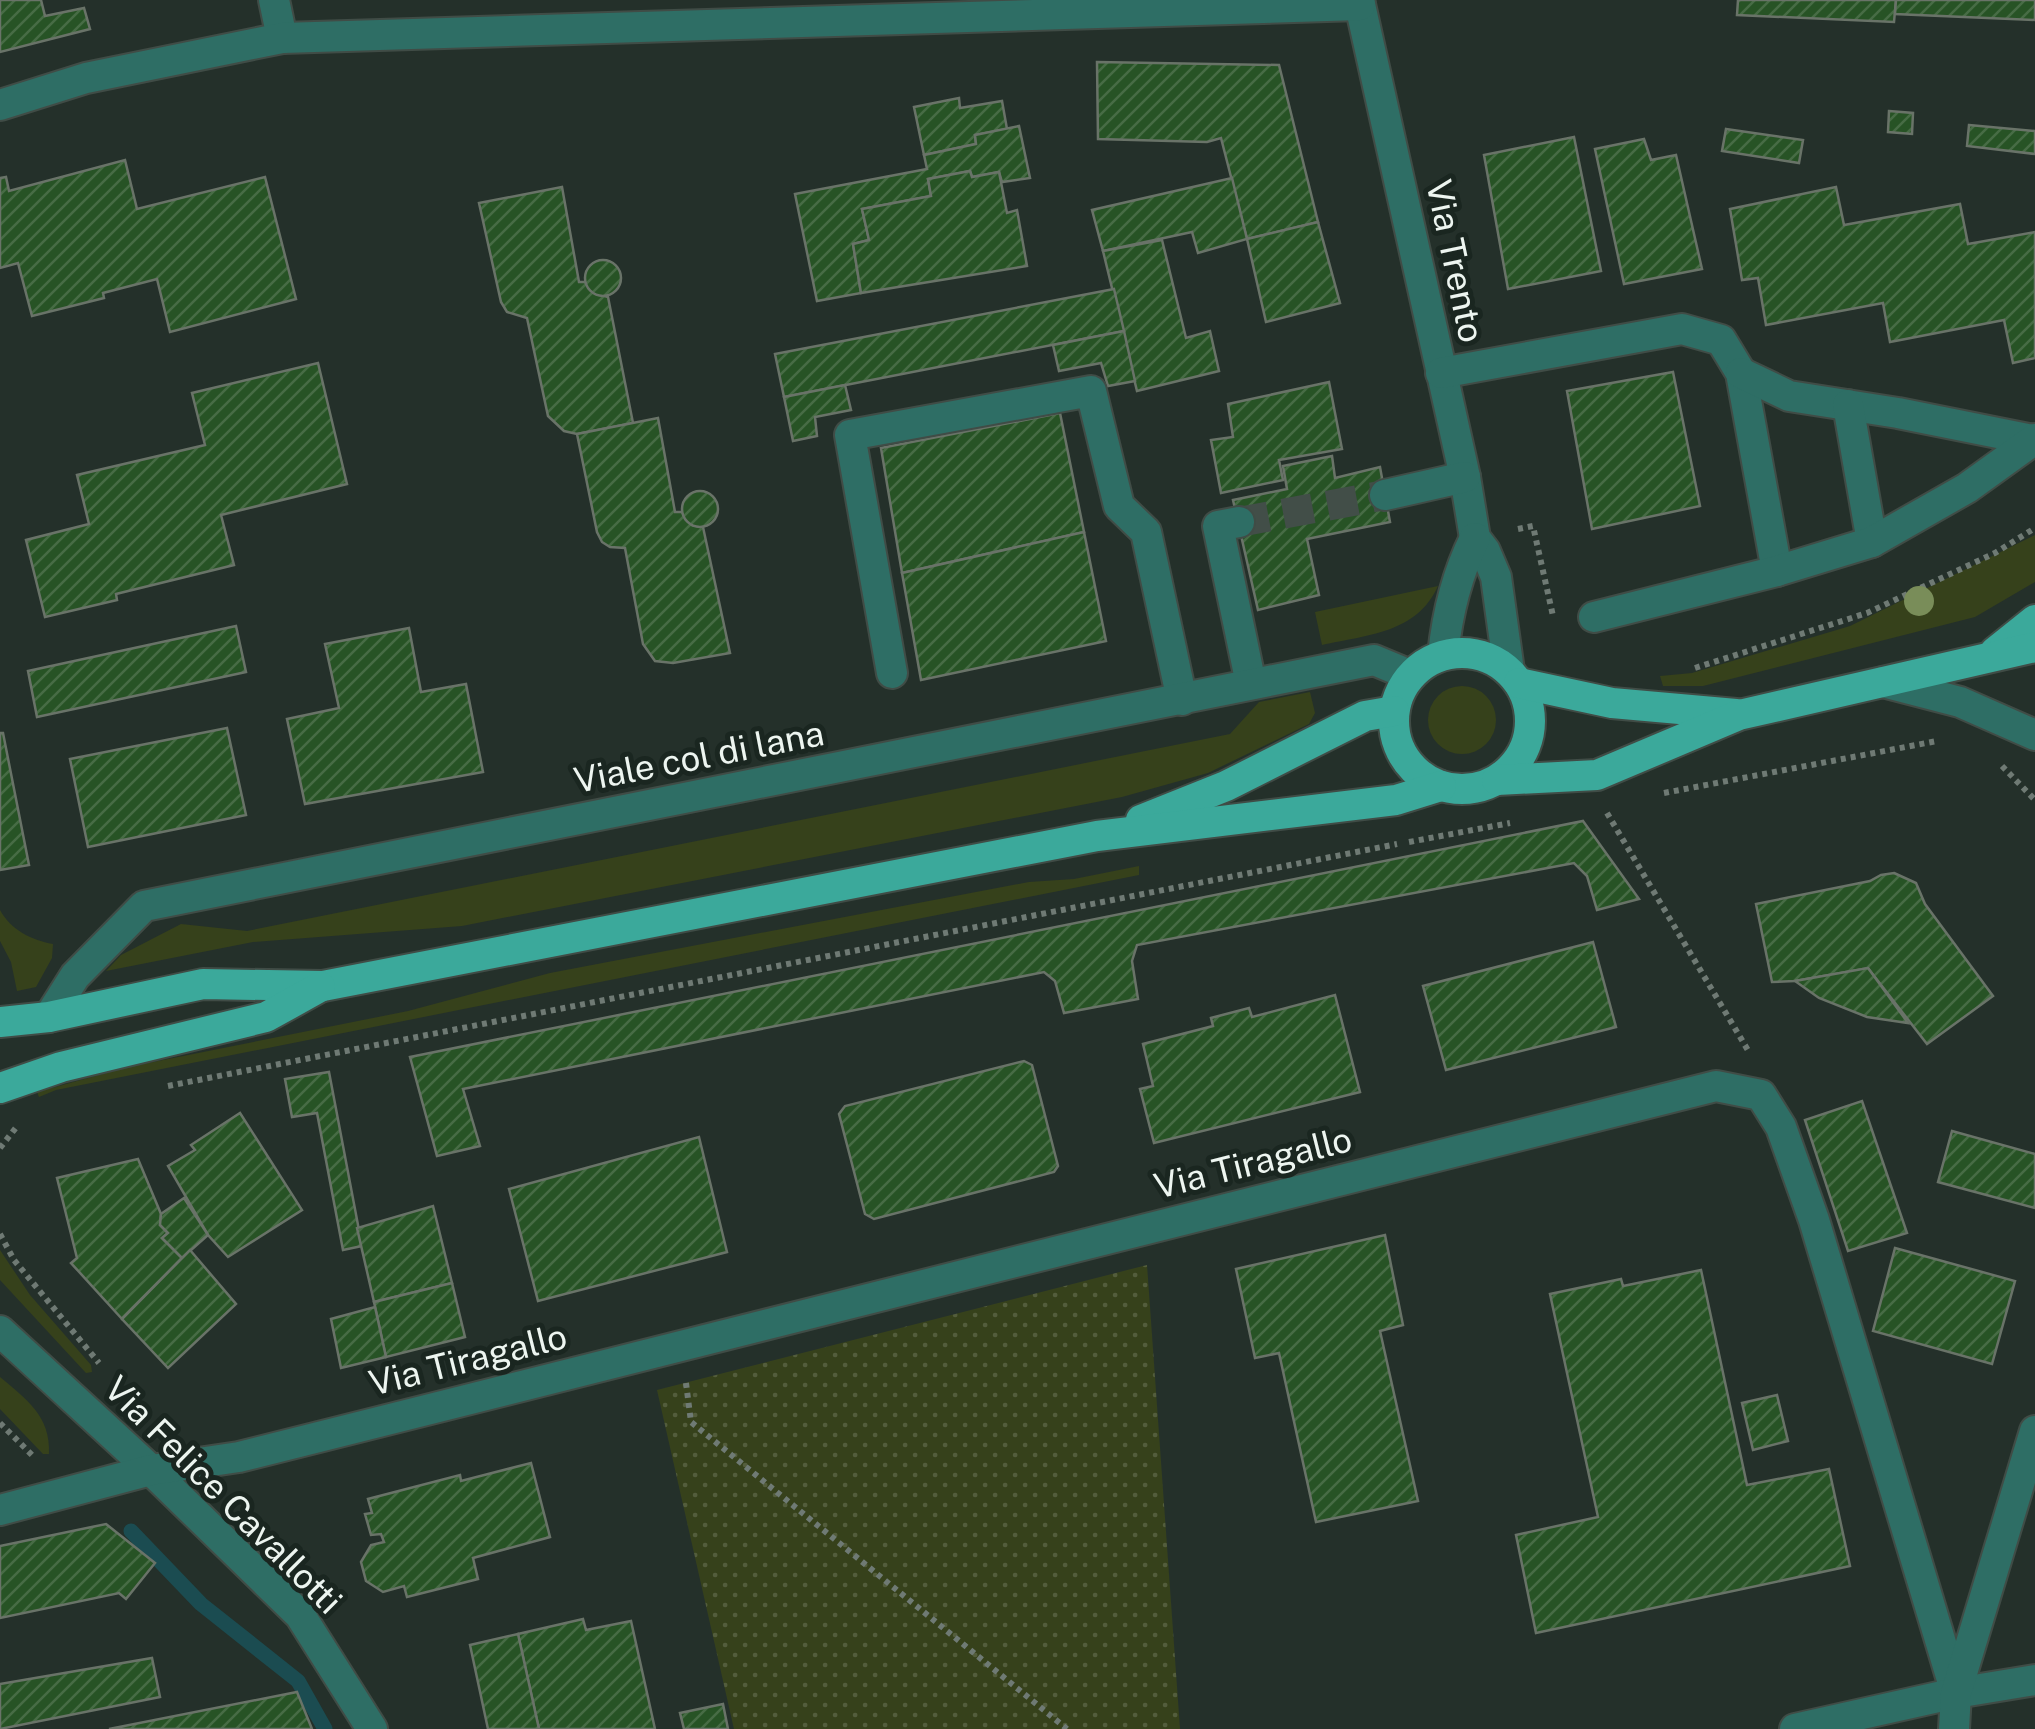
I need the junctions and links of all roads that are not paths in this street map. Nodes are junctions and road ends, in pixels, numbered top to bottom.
1 (274, 0) edge
2 (1359, 3) edge
3 (282, 38) junction
4 (0, 105) edge
5 (1740, 372) junction
6 (1440, 374) junction
7 (1848, 405) junction
8 (2034, 440) edge
9 (1465, 477) junction
10 (1385, 495) tunnel mouth
11 (1238, 522) dead end
12 (1475, 538) junction
13 (1872, 542) junction
14 (1777, 571) junction
15 (1594, 618) dead end
16 (2035, 620) edge
17 (2035, 647) edge
18 (1992, 654) junction
19 (1443, 655) junction
20 (892, 673) dead end
21 (1410, 676) junction
22 (1514, 677) junction
23 (1883, 682) junction
24 (1251, 684) junction
25 (1182, 700) junction
26 (1394, 710) junction
27 (1740, 714) junction
28 (2035, 734) edge
29 (1497, 780) junction
30 (1440, 786) junction
31 (1098, 836) junction
32 (323, 986) junction
33 (49, 1016) junction
34 (0, 1022) edge
35 (0, 1088) edge
36 (0, 1332) edge
37 (2035, 1432) edge
38 (151, 1470) junction
39 (0, 1510) edge
40 (2035, 1680) edge
41 (1956, 1693) junction
42 (372, 1729) edge
43 (1795, 1729) edge
44 (1954, 1729) edge

1 - 3 street
2 - 3 street
2 - 6 street, Via Trento
3 - 4 street
5 - 6 street
5 - 7 street
5 - 14 street
6 - 9 street, Via Trento
7 - 8 street
7 - 13 street
8 - 13 street
9 - 10 street
9 - 12 street, Via Trento
11 - 24 street
12 - 19 street
12 - 22 street, Via Trento
13 - 14 street
14 - 15 street
16 - 18 main road
17 - 18 main road
18 - 23 main road
19 - 21 main road
19 - 22 main road
20 - 25 street
21 - 24 street, Viale col di lana
21 - 26 main road
22 - 27 main road
22 - 29 main road
23 - 27 main road
23 - 28 street
24 - 25 street, Viale col di lana
25 - 33 street, Viale col di lana
26 - 30 main road
26 - 31 main road
27 - 29 main road
29 - 30 main road
30 - 31 main road
31 - 32 main road
32 - 33 main road
32 - 35 main road
33 - 34 main road
36 - 38 street, Via Felice Cavallotti
37 - 41 street
38 - 39 street, Via Tiragallo
38 - 41 street, Via Tiragallo
38 - 42 street, Via Felice Cavallotti
40 - 41 street
41 - 43 street
41 - 44 street

